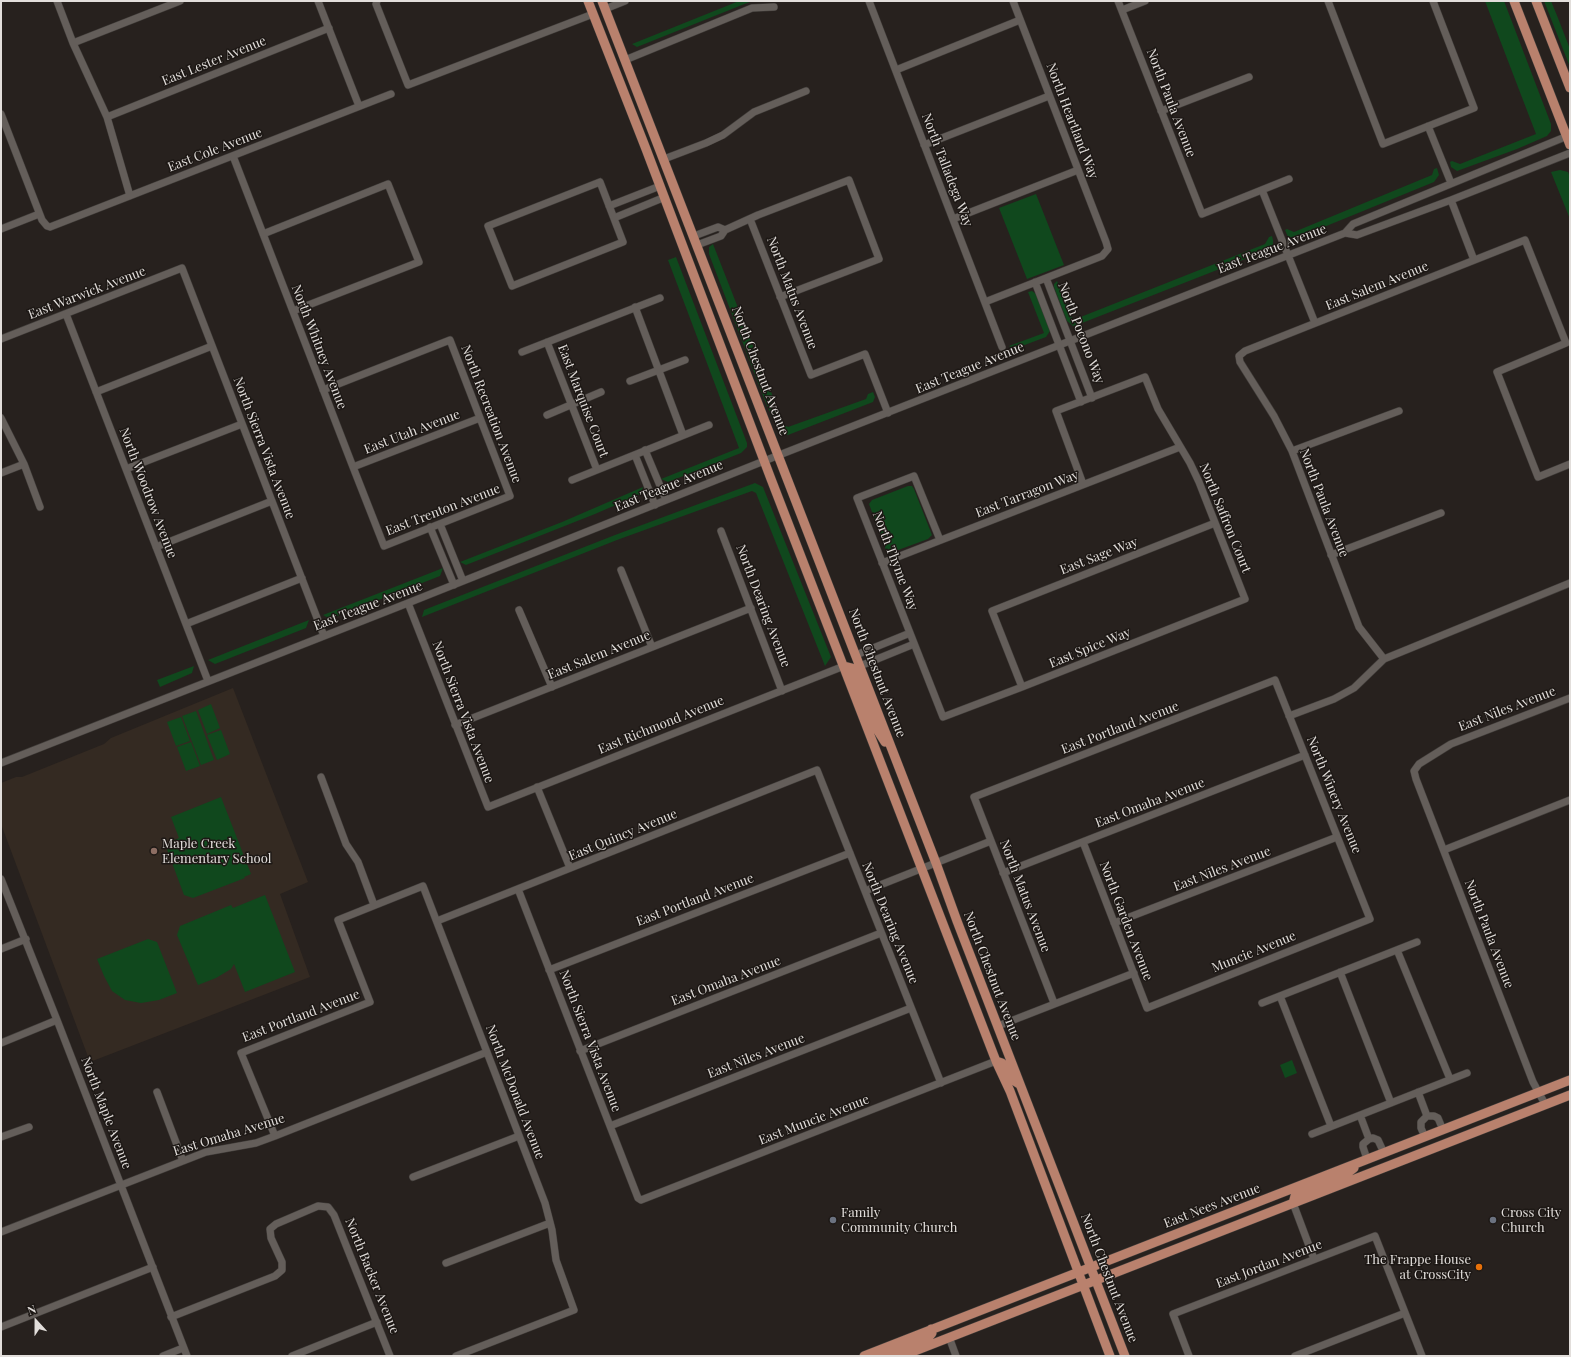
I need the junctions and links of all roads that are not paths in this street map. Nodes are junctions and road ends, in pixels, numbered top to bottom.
1 (57, 1) edge
2 (180, 1) edge
3 (318, 1) edge
4 (377, 1) edge
5 (588, 1) edge
6 (594, 1) edge
7 (625, 1) edge
8 (869, 1) edge
9 (1013, 1) edge
10 (1118, 1) edge
11 (1145, 1) edge
12 (1328, 1) edge
13 (1433, 1) edge
14 (1514, 1) edge
15 (1536, 1) edge
16 (603, 5) edge
17 (774, 7) dead end
18 (1122, 10) junction
19 (593, 14) junction
20 (1020, 20) junction
21 (329, 28) junction
22 (73, 43) junction
23 (625, 60) junction
24 (896, 70) junction
25 (1249, 77) dead end
26 (1570, 88) edge
27 (806, 91) dead end
28 (391, 94) dead end
29 (1049, 96) junction
30 (359, 106) junction
31 (1161, 111) junction
32 (1, 114) edge
33 (108, 117) junction
34 (1428, 126) junction
35 (1568, 135) edge
36 (924, 144) junction
37 (1570, 145) edge
38 (1570, 153) edge
39 (232, 156) junction
40 (664, 159) junction
41 (1078, 170) junction
42 (1289, 180) dead end
43 (1451, 183) junction
44 (660, 186) junction
45 (1262, 190) junction
46 (130, 196) junction
47 (665, 197) junction
48 (629, 198) junction
49 (1451, 200) junction
50 (609, 206) junction
51 (634, 210) junction
52 (39, 214) junction
53 (614, 218) junction
54 (750, 219) junction
55 (953, 219) junction
56 (1, 229) edge
57 (1345, 233) junction
58 (263, 234) junction
59 (695, 241) junction
60 (1288, 256) junction
61 (1474, 260) junction
62 (182, 268) joint
63 (1046, 278) junction
64 (1035, 282) junction
65 (780, 297) junction
66 (660, 298) dead end
67 (985, 302) junction
68 (635, 307) junction
69 (1058, 308) junction
70 (293, 311) junction
71 (1047, 312) junction
72 (66, 314) junction
73 (1315, 323) junction
74 (1, 339) edge
75 (1071, 341) junction
76 (547, 342) junction
77 (1060, 345) junction
78 (212, 346) junction
79 (1002, 347) dead end
80 (522, 352) dead end
81 (1239, 356) joint
82 (685, 360) dead end
83 (1081, 368) junction
84 (660, 370) junction
85 (1070, 373) junction
86 (630, 381) dead end
87 (323, 390) junction
88 (96, 392) junction
89 (601, 392) dead end
90 (1092, 398) junction
91 (1081, 402) junction
92 (571, 405) junction
93 (1399, 411) dead end
94 (888, 413) junction
95 (547, 415) dead end
96 (1, 418) edge
97 (480, 418) junction
98 (242, 424) junction
99 (709, 424) dead end
100 (684, 435) junction
101 (1180, 447) junction
102 (646, 450) junction
103 (1292, 451) junction
104 (634, 454) junction
105 (779, 456) junction
106 (764, 461) junction
107 (24, 464) junction
108 (1570, 464) edge
109 (353, 467) junction
110 (126, 469) junction
111 (597, 470) junction
112 (654, 470) junction
113 (1, 473) edge
114 (643, 475) junction
115 (572, 480) dead end
116 (1083, 484) junction
117 (510, 496) joint
118 (666, 500) junction
119 (272, 501) junction
120 (655, 505) junction
121 (40, 508) dead end
122 (1441, 513) dead end
123 (1215, 523) junction
124 (440, 524) junction
125 (430, 528) junction
126 (721, 531) dead end
127 (940, 540) junction
128 (156, 546) junction
129 (384, 546) joint
130 (1331, 555) junction
131 (882, 563) junction
132 (621, 570) dead end
133 (302, 578) junction
134 (463, 581) junction
135 (1570, 583) edge
136 (454, 585) junction
137 (1245, 599) joint
138 (408, 603) junction
139 (751, 608) junction
140 (520, 610) dead end
141 (186, 624) junction
142 (910, 633) junction
143 (324, 636) junction
144 (914, 644) junction
145 (878, 646) junction
146 (652, 647) junction
147 (856, 655) junction
148 (882, 657) junction
149 (1384, 659) junction
150 (844, 666) junction
151 (860, 666) junction
152 (1275, 680) joint
153 (208, 681) junction
154 (552, 687) junction
155 (1022, 687) junction
156 (782, 691) junction
157 (1570, 698) edge
158 (1289, 716) junction
159 (943, 717) joint
160 (455, 725) junction
161 (1305, 755) junction
162 (1, 762) edge
163 (898, 763) junction
164 (817, 770) joint
165 (1414, 771) joint
166 (321, 776) dead end
167 (537, 788) junction
168 (974, 797) joint
169 (1570, 800) edge
170 (488, 807) joint
171 (1338, 837) junction
172 (991, 841) junction
173 (1083, 842) junction
174 (1444, 850) junction
175 (850, 853) junction
176 (936, 863) junction
177 (570, 868) junction
178 (922, 869) junction
179 (1004, 873) junction
180 (1, 879) edge
181 (518, 889) junction
182 (865, 891) junction
183 (374, 905) junction
184 (1370, 919) joint
185 (437, 921) junction
186 (1114, 923) junction
187 (881, 933) junction
188 (26, 939) junction
189 (1417, 942) dead end
190 (1, 949) edge
191 (1397, 950) junction
192 (549, 970) junction
193 (1340, 972) junction
194 (1134, 973) junction
195 (1280, 996) junction
196 (1054, 1003) junction
197 (1262, 1003) dead end
198 (911, 1008) junction
199 (1147, 1008) joint
200 (57, 1020) junction
201 (998, 1026) junction
202 (1, 1043) edge
203 (580, 1051) junction
204 (487, 1052) junction
205 (996, 1061) junction
206 (1468, 1073) dead end
207 (1450, 1080) junction
208 (1570, 1080) edge
209 (941, 1083) junction
210 (1020, 1085) junction
211 (157, 1092) dead end
212 (1418, 1092) junction
213 (1538, 1092) junction
214 (1570, 1095) edge
215 (1391, 1103) junction
216 (1545, 1104) junction
217 (1360, 1115) junction
218 (1427, 1116) junction
219 (29, 1126) dead end
220 (610, 1126) junction
221 (1331, 1126) junction
222 (1443, 1130) junction
223 (1312, 1134) dead end
224 (275, 1136) junction
225 (519, 1136) junction
226 (1, 1137) edge
227 (1425, 1137) junction
228 (1369, 1139) junction
229 (1384, 1152) junction
230 (1367, 1159) junction
231 (183, 1161) junction
232 (413, 1177) dead end
233 (121, 1185) junction
234 (641, 1200) joint
235 (1293, 1203) junction
236 (550, 1223) junction
237 (1, 1232) edge
238 (1314, 1259) junction
239 (446, 1263) dead end
240 (152, 1267) junction
241 (1091, 1267) junction
242 (1078, 1272) junction
243 (1096, 1280) junction
244 (1083, 1285) junction
245 (1405, 1313) junction
246 (172, 1316) junction
247 (377, 1322) junction
248 (1, 1327) edge
249 (931, 1329) junction
250 (949, 1337) junction
251 (184, 1348) junction
252 (162, 1356) edge
253 (187, 1356) edge
254 (292, 1356) edge
255 (390, 1356) edge
256 (456, 1356) edge
257 (864, 1356) edge
258 (883, 1356) edge
259 (902, 1356) edge
260 (956, 1356) edge
261 (1110, 1356) edge
262 (1125, 1356) edge
263 (1189, 1356) edge
264 (1295, 1356) edge
265 (1422, 1356) edge

1 - 22 street
2 - 22 street
3 - 21 street
4 - 19 street
5 - 19 main road, North Chestnut Avenue
6 - 16 main road
7 - 16 street
8 - 24 street, North Talladega Way
9 - 20 street, North Heartland Way
10 - 18 street, North Paula Avenue
11 - 18 street
12 - 34 street
13 - 34 street
14 - 35 main road
15 - 26 main road
16 - 23 main road, North Chestnut Avenue
17 - 23 street
18 - 31 street, North Paula Avenue
19 - 23 main road
19 - 44 main road, North Chestnut Avenue
20 - 24 street
20 - 29 street, North Heartland Way
21 - 30 street
21 - 33 street, East Lester Avenue
22 - 33 street
23 - 40 main road, North Chestnut Avenue
24 - 36 street, North Talladega Way
25 - 31 street
27 - 40 street
28 - 30 street, East Cole Avenue
29 - 36 street
29 - 41 street, North Heartland Way
30 - 39 street, East Cole Avenue
31 - 45 street, North Paula Avenue
32 - 52 street
33 - 46 street
34 - 43 street
35 - 37 main road
35 - 43 street, East Teague Avenue
36 - 55 street, North Talladega Way
38 - 49 street, East Teague Avenue
39 - 46 street, East Cole Avenue
39 - 58 street, North Whitney Avenue
40 - 59 main road, North Chestnut Avenue
41 - 55 street
41 - 63 street, North Heartland Way
42 - 45 street
43 - 57 street, East Teague Avenue
44 - 47 main road, North Chestnut Avenue
44 - 48 street
44 - 59 main road
45 - 60 street
46 - 52 street, East Cole Avenue
47 - 51 street
47 - 106 main road, North Chestnut Avenue
48 - 50 street
48 - 51 street
49 - 57 street, East Teague Avenue
49 - 61 street
50 - 53 street
50 - 53 street
51 - 53 street
52 - 56 street
54 - 59 street
54 - 65 street, North Matus Avenue
54 - 65 street
55 - 67 street, North Talladega Way
57 - 60 street, East Teague Avenue
58 - 70 street, North Whitney Avenue
58 - 70 street
59 - 105 main road, North Chestnut Avenue
60 - 73 street
60 - 75 street, East Teague Avenue
61 - 73 street, East Salem Avenue
61 - 108 street, East Salem Avenue
62 - 72 street, East Warwick Avenue
62 - 78 street, North Sierra Vista Avenue
63 - 64 street
63 - 69 street, North Pocono Way
64 - 67 street
64 - 71 street, North Pocono Way
65 - 94 street, North Matus Avenue
66 - 68 street, East Marquise Court
67 - 79 street, North Talladega Way
68 - 76 street, East Marquise Court
68 - 84 street
69 - 71 street
69 - 75 street, North Pocono Way
70 - 87 street, North Whitney Avenue
71 - 77 street, North Pocono Way
72 - 74 street, East Warwick Avenue
72 - 88 street, North Woodrow Avenue
73 - 81 street, East Salem Avenue
75 - 77 street, East Teague Avenue
75 - 83 street, North Pocono Way
76 - 80 street, East Marquise Court
76 - 92 street, East Marquise Court
77 - 85 street, North Pocono Way
77 - 94 street, East Teague Avenue
78 - 88 street
78 - 98 street, North Sierra Vista Avenue
81 - 103 street, North Paula Avenue
82 - 84 street
83 - 85 street
83 - 90 street, North Pocono Way
84 - 86 street
84 - 100 street
85 - 91 street, North Pocono Way
87 - 97 street, North Recreation Avenue
87 - 109 street, North Whitney Avenue
88 - 110 street, North Woodrow Avenue
89 - 92 street
90 - 91 street
90 - 101 street, North Saffron Court
91 - 116 street
92 - 95 street
92 - 111 street, East Marquise Court
93 - 103 street
94 - 105 street, East Teague Avenue
96 - 107 street
97 - 109 street, East Utah Avenue
97 - 117 street, North Recreation Avenue
98 - 110 street
98 - 119 street, North Sierra Vista Avenue
99 - 100 street
100 - 102 street
101 - 116 street, East Tarragon Way
101 - 123 street, North Saffron Court
102 - 104 street
102 - 112 street
103 - 130 street, North Paula Avenue
104 - 111 street
104 - 114 street
105 - 106 street, East Teague Avenue
105 - 147 main road, North Chestnut Avenue
106 - 118 street, East Teague Avenue
106 - 150 main road, North Chestnut Avenue
107 - 113 street
107 - 121 street
109 - 129 street, North Whitney Avenue
110 - 128 street, North Woodrow Avenue
111 - 115 street
112 - 114 street
112 - 118 street
114 - 120 street
116 - 127 street, East Tarragon Way
117 - 124 street, East Trenton Avenue
118 - 120 street, East Teague Avenue
119 - 128 street
119 - 133 street, North Sierra Vista Avenue
120 - 134 street, East Teague Avenue
122 - 130 street
123 - 137 street, North Saffron Court
123 - 155 street, East Sage Way
124 - 125 street, East Trenton Avenue
124 - 134 street
125 - 129 street, East Trenton Avenue
125 - 136 street
126 - 139 street, North Dearing Avenue
127 - 131 street, East Tarragon Way
127 - 131 street, North Thyme Way
128 - 141 street, North Woodrow Avenue
130 - 149 street, North Paula Avenue
131 - 142 street, North Thyme Way
132 - 146 street
133 - 141 street
133 - 143 street, North Sierra Vista Avenue
134 - 136 street, East Teague Avenue
135 - 149 street
136 - 138 street, East Teague Avenue
137 - 155 street, East Spice Way
138 - 143 street, East Teague Avenue
138 - 160 street, North Sierra Vista Avenue
139 - 146 street, East Salem Avenue
139 - 156 street, North Dearing Avenue
140 - 154 street
141 - 153 street, North Woodrow Avenue
142 - 144 street, North Thyme Way
142 - 145 street
143 - 153 street, East Teague Avenue
144 - 148 street
144 - 159 street, North Thyme Way
145 - 147 street
145 - 148 street
146 - 154 street, East Salem Avenue
147 - 151 main road, North Chestnut Avenue
148 - 151 street
149 - 158 street
150 - 156 street, East Richmond Avenue
150 - 163 main road
150 - 178 main road, North Chestnut Avenue
151 - 163 main road, North Chestnut Avenue
152 - 158 street, North Winery Avenue
152 - 168 street, East Portland Avenue
153 - 162 street, East Teague Avenue
154 - 160 street, East Salem Avenue
155 - 159 street, East Spice Way
156 - 167 street, East Richmond Avenue
157 - 165 street, East Niles Avenue
158 - 161 street, North Winery Avenue
160 - 170 street, North Sierra Vista Avenue
161 - 171 street, North Winery Avenue
161 - 173 street, East Omaha Avenue
163 - 176 main road, North Chestnut Avenue
164 - 175 street, North Dearing Avenue
164 - 177 street, East Quincy Avenue
165 - 174 street, North Paula Avenue
166 - 183 street
167 - 170 street, East Richmond Avenue
167 - 177 street
168 - 172 street, North Matus Avenue
169 - 174 street
171 - 184 street, North Winery Avenue
171 - 186 street, East Niles Avenue
172 - 176 street
172 - 179 street, North Matus Avenue
173 - 179 street, East Omaha Avenue
173 - 186 street, North Garden Avenue
174 - 213 street, North Paula Avenue
175 - 182 street, North Dearing Avenue
175 - 192 street, East Portland Avenue
176 - 178 street
176 - 201 main road, North Chestnut Avenue
177 - 181 street, East Quincy Avenue
178 - 182 street
178 - 205 main road, North Chestnut Avenue
179 - 196 street, North Matus Avenue
180 - 188 street, North Maple Avenue
181 - 185 street, East Quincy Avenue
181 - 192 street, North Sierra Vista Avenue
182 - 187 street, North Dearing Avenue
183 - 185 street, North McDonald Avenue
183 - 224 street, East Portland Avenue
184 - 199 street, Muncie Avenue
185 - 204 street, North McDonald Avenue
186 - 194 street, North Garden Avenue
187 - 198 street, North Dearing Avenue
187 - 203 street, East Omaha Avenue
188 - 190 street
188 - 200 street, North Maple Avenue
189 - 191 street
191 - 193 street
191 - 207 street
192 - 203 street, North Sierra Vista Avenue
193 - 195 street
193 - 215 street
194 - 196 street
194 - 199 street, North Garden Avenue
195 - 197 street
195 - 221 street
196 - 201 street
198 - 209 street, North Dearing Avenue
198 - 220 street, East Niles Avenue
200 - 202 street
200 - 233 street, North Maple Avenue
201 - 210 main road, North Chestnut Avenue
203 - 220 street, North Sierra Vista Avenue
204 - 224 street, East Omaha Avenue
204 - 225 street, North McDonald Avenue
205 - 209 street, East Muncie Avenue
205 - 210 main road
205 - 242 main road, North Chestnut Avenue
206 - 207 street
207 - 212 street
208 - 213 main road, East Nees Avenue
209 - 234 street, East Muncie Avenue
210 - 241 main road, North Chestnut Avenue
211 - 231 street
212 - 215 street
212 - 218 street
213 - 216 street, North Paula Avenue
213 - 222 main road, East Nees Avenue
214 - 216 main road, East Nees Avenue
215 - 217 street
216 - 235 main road, East Nees Avenue
217 - 221 street
217 - 228 street
218 - 222 street
218 - 227 street
219 - 226 street
220 - 234 street, North Sierra Vista Avenue
221 - 223 street
222 - 227 main road, East Nees Avenue
224 - 231 street, East Omaha Avenue
225 - 232 street
225 - 236 street, North McDonald Avenue
227 - 229 main road, East Nees Avenue
228 - 229 street
228 - 230 street
229 - 230 main road, East Nees Avenue
230 - 235 main road
230 - 241 main road, East Nees Avenue
231 - 233 street, East Omaha Avenue
233 - 237 street, East Omaha Avenue
233 - 240 street, North Maple Avenue
235 - 238 street
235 - 243 main road, East Nees Avenue
236 - 239 street
236 - 256 street, North McDonald Avenue
238 - 245 street, East Jordan Avenue
238 - 263 street, East Jordan Avenue
240 - 246 street, North Maple Avenue
240 - 248 street
241 - 242 main road, East Nees Avenue
241 - 243 main road, North Chestnut Avenue
242 - 244 main road, North Chestnut Avenue
242 - 249 main road, East Nees Avenue
243 - 244 main road, East Nees Avenue
243 - 262 main road, North Chestnut Avenue
244 - 250 main road, East Nees Avenue
244 - 261 main road, North Chestnut Avenue
245 - 264 street
245 - 265 street
246 - 247 street, North Backer Avenue
246 - 251 street, North Maple Avenue
247 - 254 street
247 - 255 street, North Backer Avenue
249 - 257 main road, East Nees Avenue
249 - 258 main road
250 - 259 main road, East Nees Avenue
250 - 260 street
251 - 252 street
251 - 253 street, North Maple Avenue

